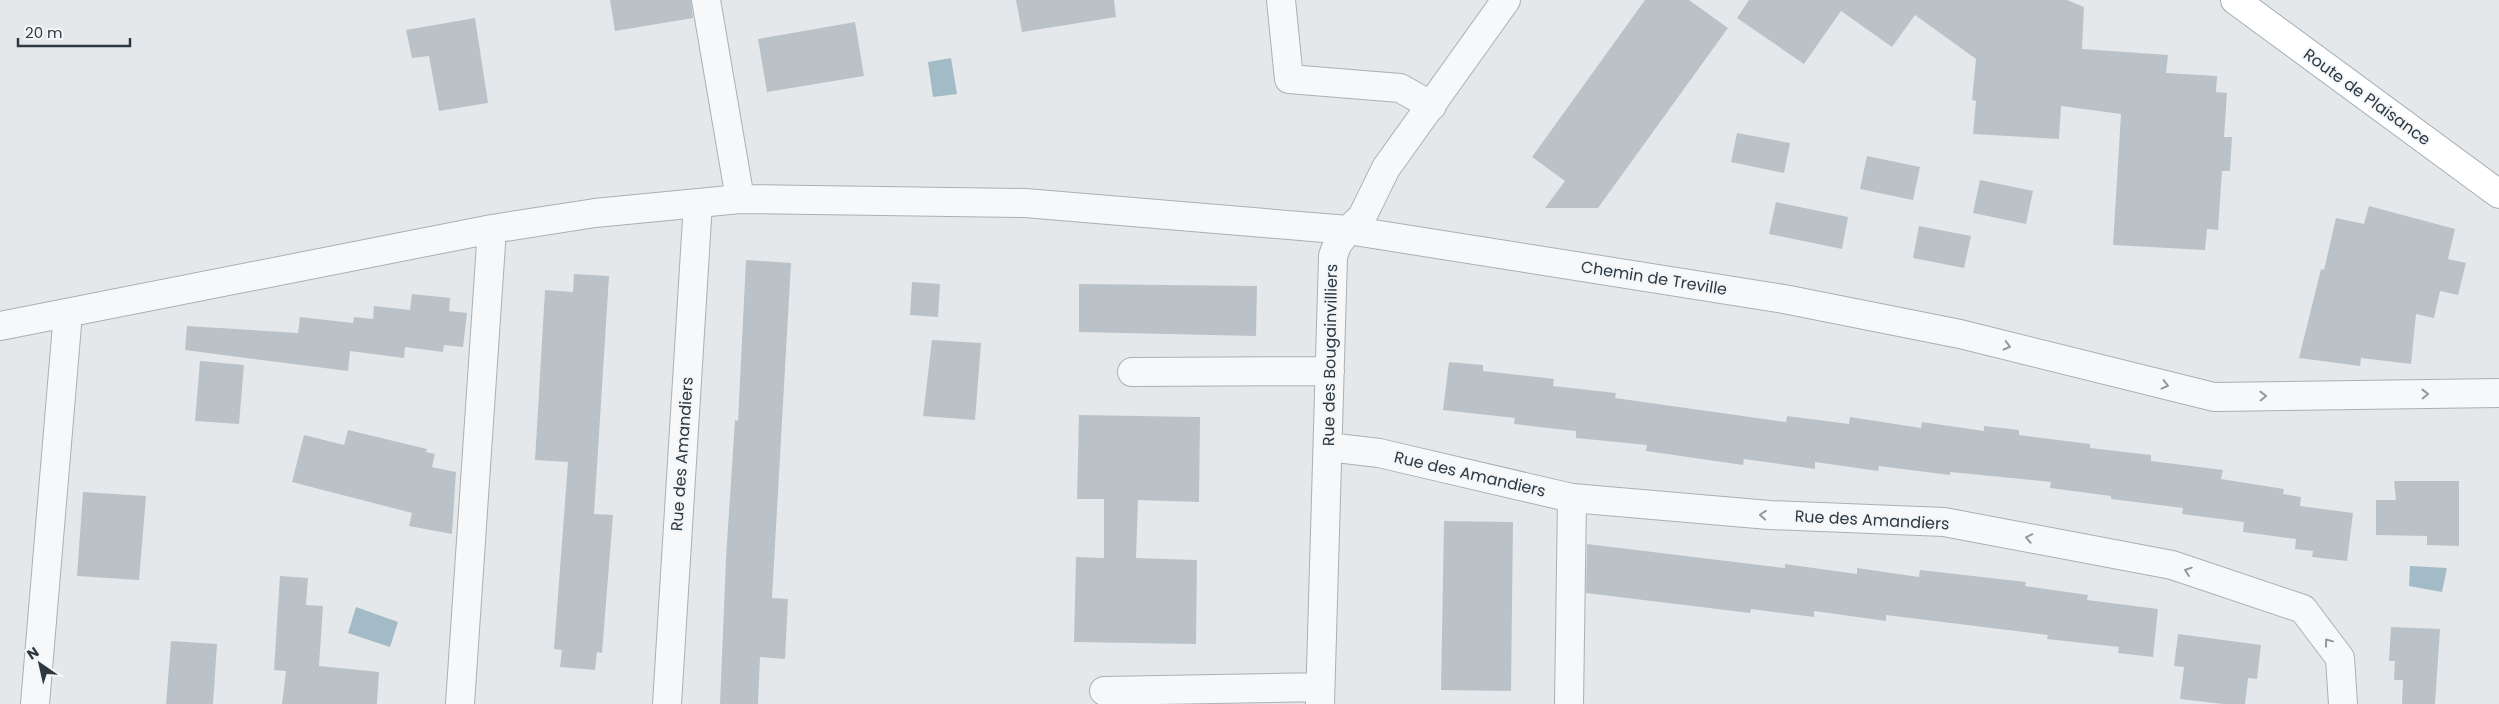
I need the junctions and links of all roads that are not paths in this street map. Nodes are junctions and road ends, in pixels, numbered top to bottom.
1 (706, 0) edge
2 (1281, 0) edge
3 (1506, 0) edge
4 (2235, 0) edge
5 (1432, 106) junction
6 (2499, 194) edge
7 (740, 199) junction
8 (698, 203) junction
9 (492, 229) junction
10 (1348, 230) junction
11 (68, 313) junction
12 (0, 326) edge
13 (1330, 371) junction
14 (1132, 372) dead end
15 (2499, 393) edge
16 (1328, 446) junction
17 (1572, 498) junction
18 (1104, 691) dead end
19 (1320, 696) edge
20 (35, 704) edge
21 (460, 704) edge
22 (667, 704) edge
23 (1569, 704) edge
24 (2343, 704) edge

1 - 7 street
2 - 5 street
3 - 5 street, Rue des Bougainvilliers
4 - 6 main road, Route de Plaisance
5 - 10 street, Rue des Bougainvilliers
7 - 8 street, Chemin de Treville
7 - 10 street, Chemin de Treville
8 - 9 street, Chemin de Treville
8 - 22 street, Rue des Amandiers
9 - 11 street, Chemin de Treville
9 - 21 street
10 - 13 street, Rue des Bougainvilliers
10 -> 15 street, Chemin de Treville
11 - 12 street, Chemin de Treville
11 - 20 street
13 - 14 street
13 - 16 street, Rue des Bougainvilliers
16 - 17 street, Rue des Amandiers
16 - 19 street, Rue des Bougainvilliers
17 - 23 street
24 -> 17 street, Rue des Amandiers
18 - 19 street

